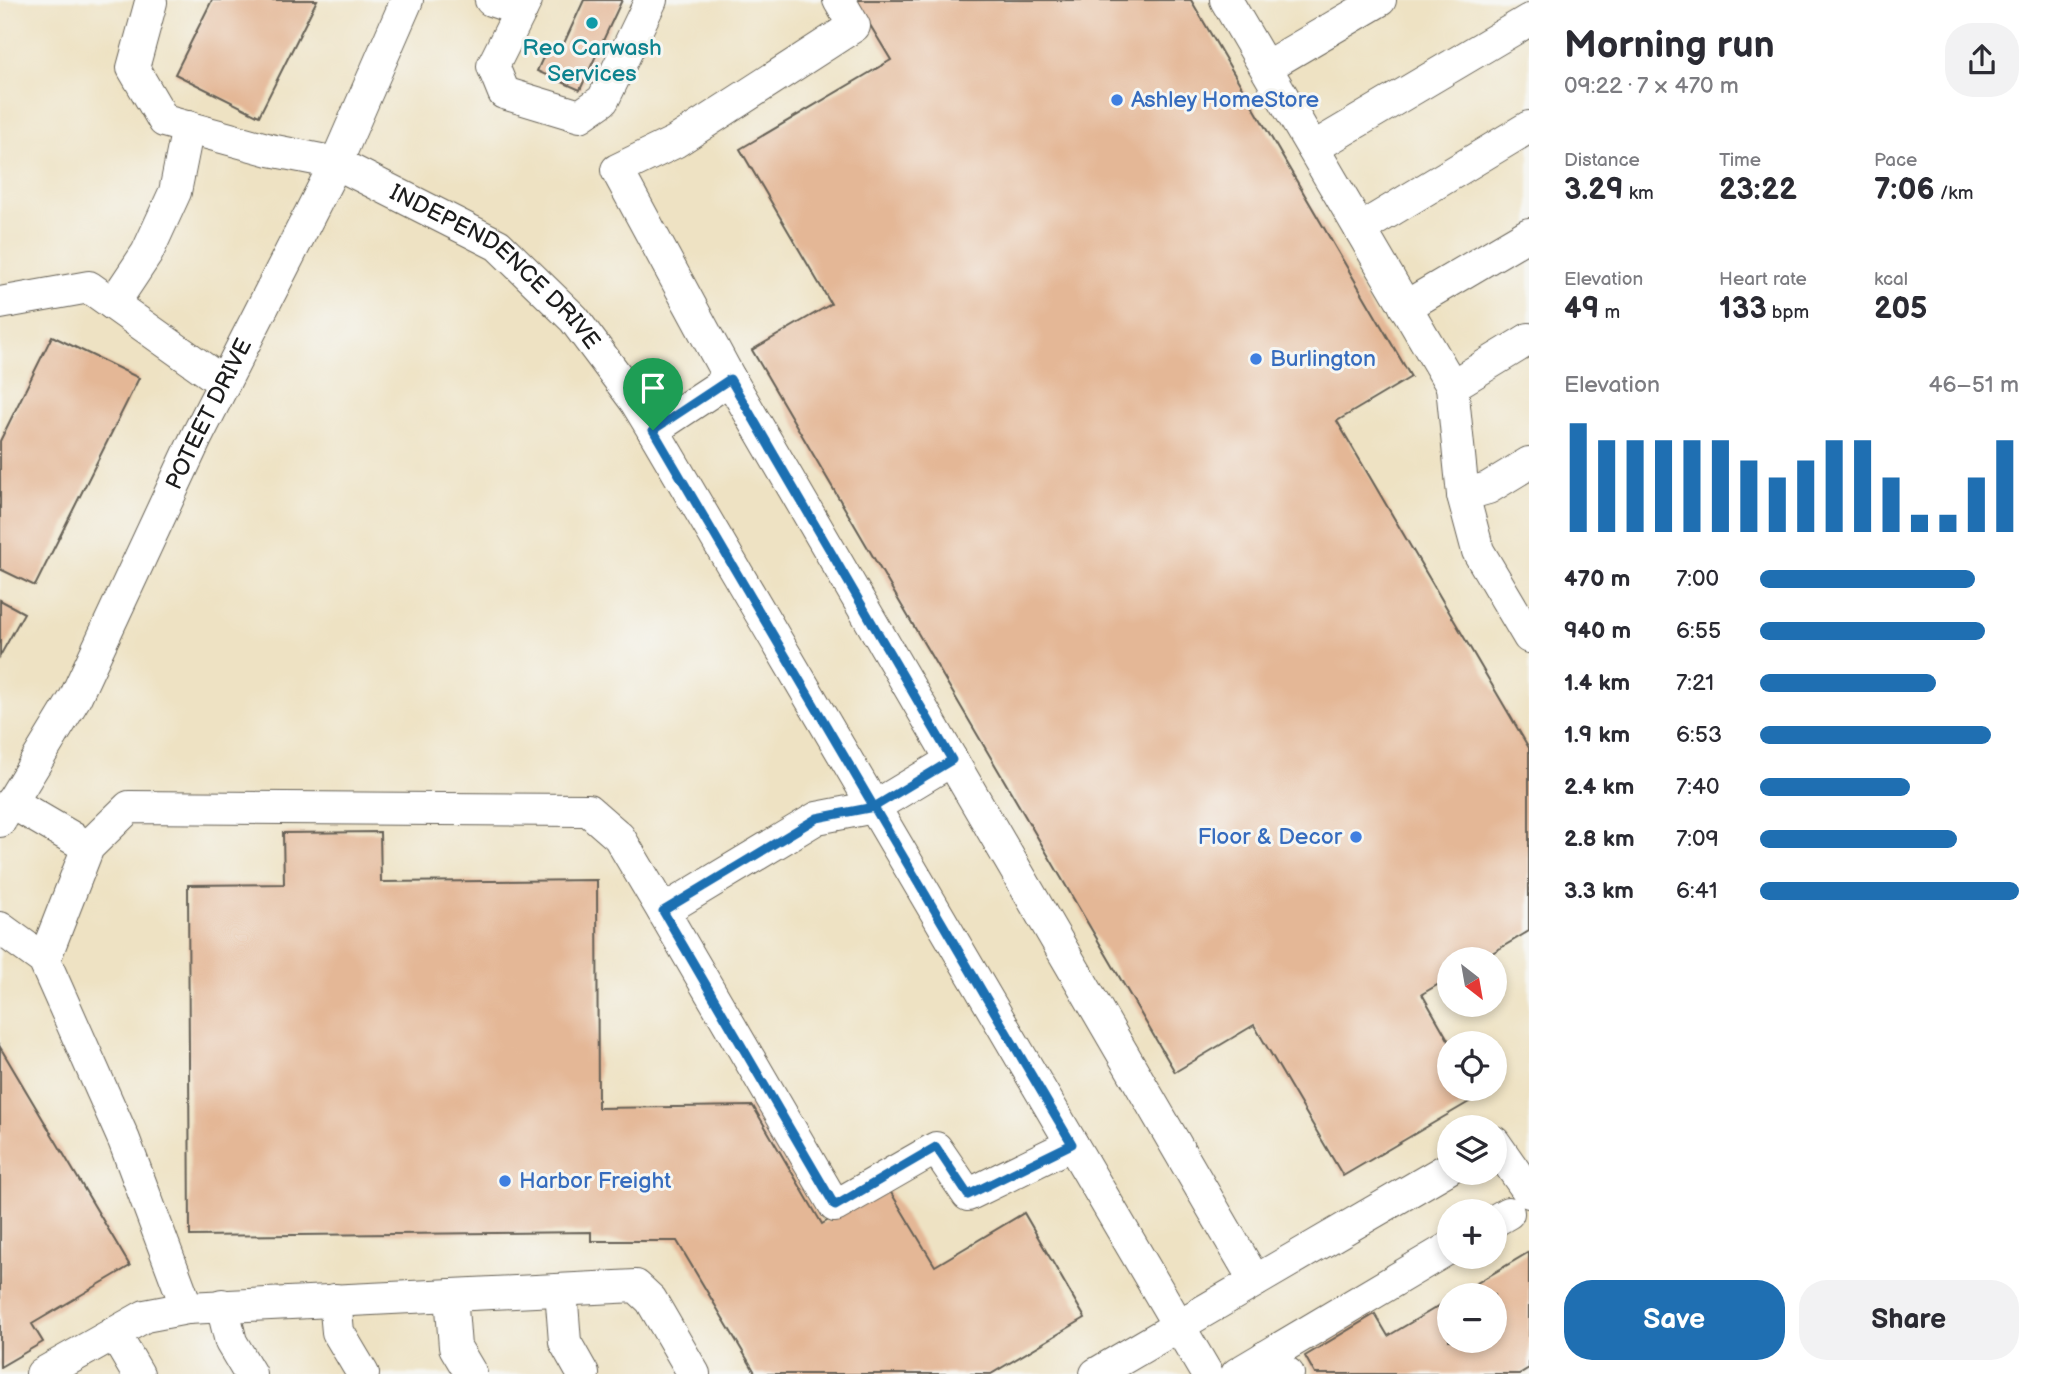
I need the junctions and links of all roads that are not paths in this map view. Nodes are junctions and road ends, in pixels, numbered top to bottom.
1 (407, 0) edge
2 (491, 0) edge
3 (651, 0) edge
4 (839, 0) edge
5 (1226, 0) edge
6 (1380, 0) edge
7 (151, 1) edge
8 (524, 5) edge
9 (1529, 20) edge
10 (1266, 67) junction
11 (188, 127) junction
12 (1529, 127) edge
13 (1313, 148) junction
14 (336, 163) junction
15 (1360, 229) junction
16 (1529, 234) edge
17 (0, 303) edge
18 (113, 304) junction
19 (1405, 307) junction
20 (1529, 339) edge
21 (730, 379) junction
22 (224, 383) junction
23 (1451, 386) junction
24 (653, 430) junction
25 (1529, 463) edge
26 (1463, 495) junction
27 (1518, 591) edge
28 (1529, 637) edge
29 (952, 760) junction
30 (874, 807) junction
31 (6, 812) edge
32 (88, 847) junction
33 (663, 911) junction
34 (0, 928) edge
35 (44, 960) junction
36 (1072, 1144) junction
37 (1437, 1175) edge
38 (1504, 1185) edge
39 (1510, 1209) edge
40 (1437, 1256) edge
41 (1255, 1282) junction
42 (561, 1290) junction
43 (451, 1295) junction
44 (335, 1300) junction
45 (222, 1305) junction
46 (187, 1307) junction
47 (1179, 1326) junction
48 (114, 1333) junction
49 (1276, 1366) edge
50 (42, 1374) edge
51 (138, 1374) edge
52 (250, 1374) edge
53 (363, 1374) edge
54 (471, 1374) edge
55 (583, 1374) edge
56 (694, 1374) edge
57 (1096, 1374) edge
58 (1206, 1374) edge
59 (1237, 1374) edge

1 - 14 street, POTEET DRIVE
2 - 8 street
3 - 8 street
4 - 21 street
5 - 10 street
6 - 10 street
7 - 11 street, INDEPENDENCE DRIVE
9 - 13 street
10 - 13 street
11 - 14 street, INDEPENDENCE DRIVE
11 - 18 street
12 - 15 street
13 - 15 street
14 - 22 street, POTEET DRIVE
14 - 24 street, INDEPENDENCE DRIVE
15 - 19 street
16 - 19 street
17 - 18 street
18 - 22 street
19 - 23 street
20 - 23 street
21 - 24 street
21 - 29 street
22 - 31 street, POTEET DRIVE
23 - 26 street
24 - 30 street, INDEPENDENCE DRIVE
25 - 26 street
26 - 27 street
27 - 28 street
29 - 30 street
29 - 41 street
30 - 33 street
30 - 36 street, INDEPENDENCE DRIVE
31 - 32 street
32 - 33 street
32 - 35 street
33 - 36 street
34 - 35 street
35 - 46 street
36 - 47 street, INDEPENDENCE DRIVE
37 - 41 street
38 - 39 street
40 - 49 street
41 - 47 street
42 - 43 street
42 - 55 street
42 - 56 street
43 - 44 street
43 - 54 street
44 - 45 street
44 - 53 street
45 - 46 street
45 - 52 street
46 - 48 street
47 - 57 street
47 - 58 street, INDEPENDENCE DRIVE
48 - 50 street
48 - 51 street
49 - 59 street

